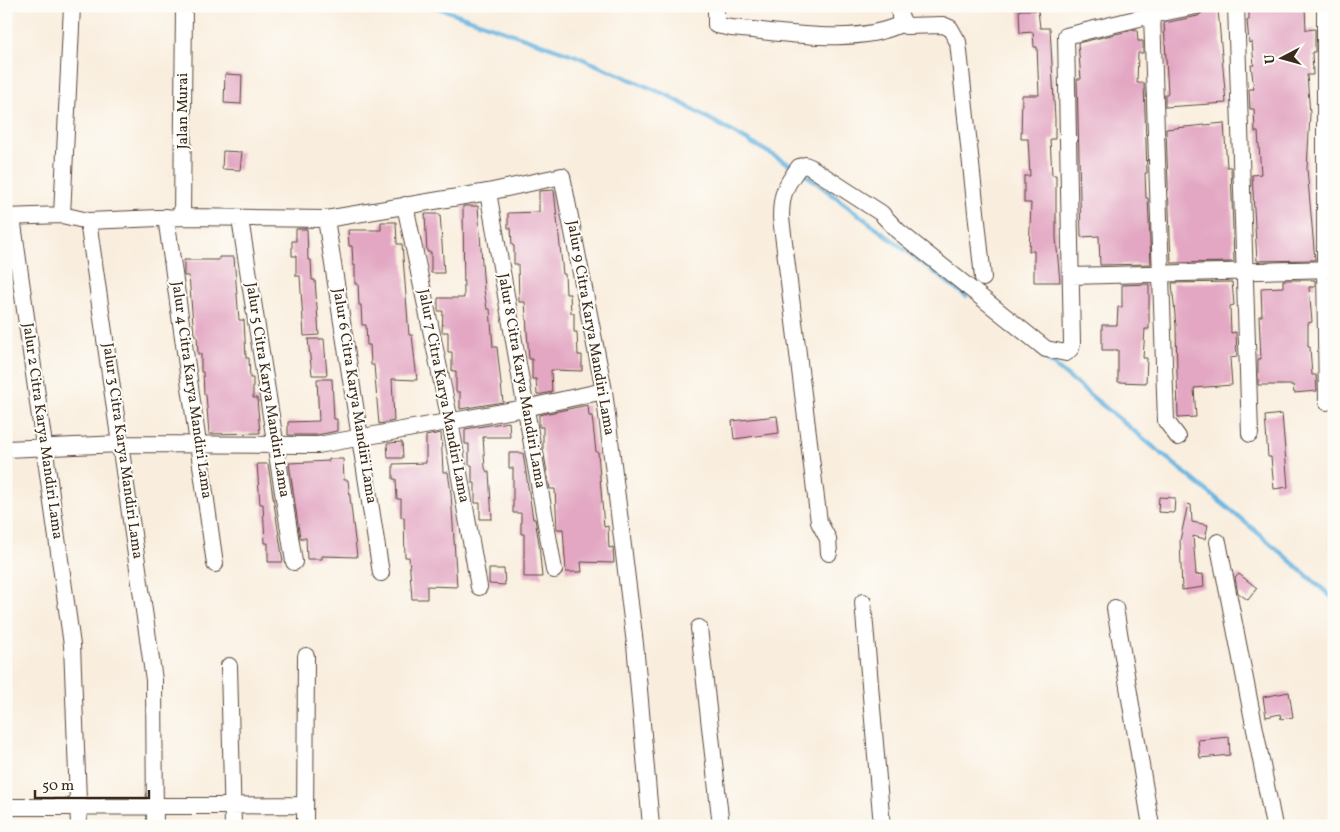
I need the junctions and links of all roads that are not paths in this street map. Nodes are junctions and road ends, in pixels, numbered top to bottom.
1 (72, 6) edge
2 (184, 6) edge
3 (716, 6) edge
4 (899, 6) edge
5 (1196, 6) edge
6 (1236, 6) edge
7 (1325, 6) edge
8 (1152, 14) junction
9 (903, 23) junction
10 (488, 192) junction
11 (405, 205) junction
12 (62, 215) junction
13 (9, 217) edge
14 (174, 217) junction
15 (240, 219) junction
16 (326, 219) junction
17 (88, 221) junction
18 (1329, 269) edge
19 (1245, 271) junction
20 (1161, 273) junction
21 (1071, 276) junction
22 (983, 278) dead end
23 (604, 391) junction
24 (1328, 402) dead end
25 (525, 408) junction
26 (450, 421) junction
27 (1250, 434) dead end
28 (1178, 436) dead end
29 (361, 438) junction
30 (121, 444) junction
31 (277, 444) junction
32 (199, 445) junction
33 (44, 447) junction
34 (6, 449) edge
35 (1218, 542) dead end
36 (830, 553) dead end
37 (294, 562) dead end
38 (215, 564) dead end
39 (554, 570) dead end
40 (381, 573) dead end
41 (478, 587) dead end
42 (863, 602) dead end
43 (1115, 608) dead end
44 (699, 628) dead end
45 (306, 656) dead end
46 (230, 666) dead end
47 (155, 806) junction
48 (232, 806) junction
49 (304, 806) junction
50 (6, 807) edge
51 (79, 808) junction
52 (79, 826) edge
53 (155, 826) edge
54 (233, 826) edge
55 (305, 826) edge
56 (651, 826) edge
57 (721, 826) edge
58 (882, 826) edge
59 (1151, 826) edge
60 (1274, 826) edge

1 - 12 street
2 - 14 street, Jalan Murai
3 - 9 street
4 - 9 street
5 - 8 street
6 - 19 street
7 - 18 street
8 - 20 street
8 - 21 street
9 - 22 street
10 - 11 street
10 - 23 street, Jalur 9 Citra Karya Mandiri Lama
10 - 25 street, Jalur 8 Citra Karya Mandiri Lama
11 - 16 street
11 - 26 street, Jalur 7 Citra Karya Mandiri Lama
12 - 13 street
12 - 17 street
13 - 33 street, Jalur 2 Citra Karya Mandiri Lama
14 - 15 street
14 - 17 street
14 - 32 street, Jalur 4 Citra Karya Mandiri Lama
15 - 16 street
15 - 31 street, Jalur 5 Citra Karya Mandiri Lama
16 - 29 street, Jalur 6 Citra Karya Mandiri Lama
17 - 30 street, Jalur 3 Citra Karya Mandiri Lama
18 - 19 street
18 - 24 street
19 - 20 street
19 - 27 street
20 - 21 street
20 - 28 street
21 - 36 street
23 - 25 street
23 - 56 street, Jalur 9 Citra Karya Mandiri Lama
25 - 26 street
25 - 39 street, Jalur 8 Citra Karya Mandiri Lama
26 - 29 street
26 - 41 street, Jalur 7 Citra Karya Mandiri Lama
29 - 31 street
29 - 40 street, Jalur 6 Citra Karya Mandiri Lama
30 - 32 street
30 - 33 street
30 - 47 street, Jalur 3 Citra Karya Mandiri Lama
31 - 32 street
31 - 37 street, Jalur 5 Citra Karya Mandiri Lama
32 - 38 street, Jalur 4 Citra Karya Mandiri Lama
33 - 34 street
33 - 51 street, Jalur 2 Citra Karya Mandiri Lama
35 - 60 street
42 - 58 street
43 - 59 street
44 - 57 street
45 - 49 street
46 - 48 street
47 - 48 street
47 - 51 street
47 - 53 street, Jalur 3 Citra Karya Mandiri Lama
48 - 49 street
48 - 54 street
49 - 55 street
50 - 51 street
51 - 52 street, Jalur 2 Citra Karya Mandiri Lama

